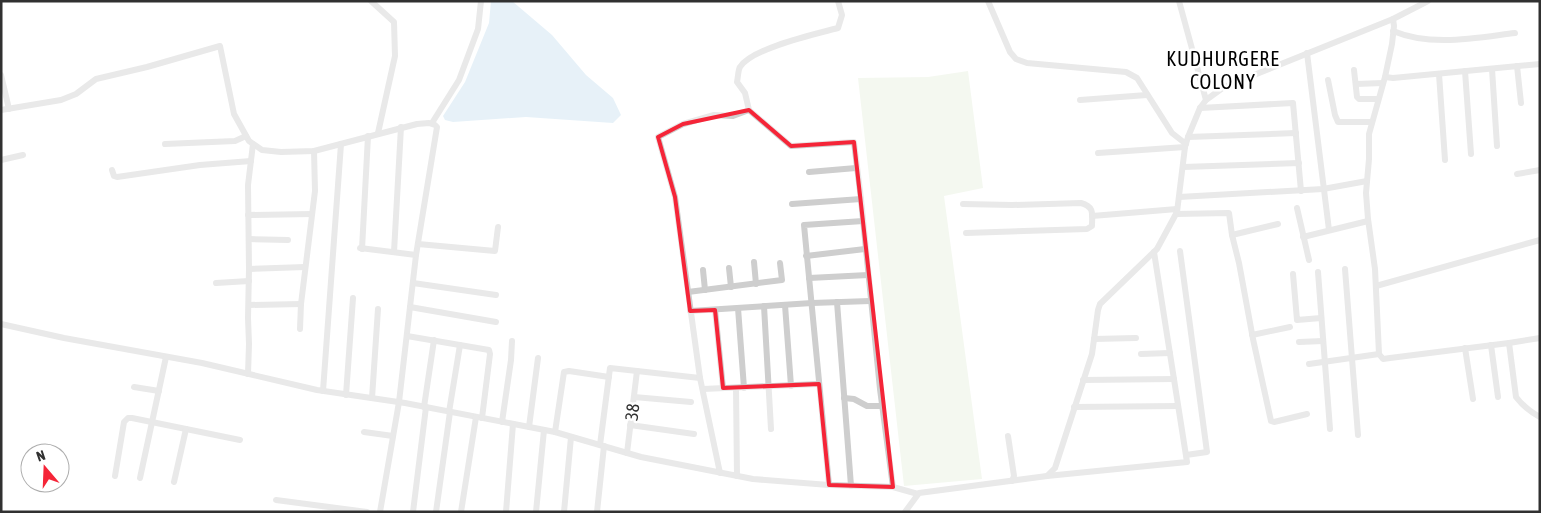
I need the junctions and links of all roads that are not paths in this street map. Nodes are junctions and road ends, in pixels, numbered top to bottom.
1 (370, 1) edge
2 (480, 1) edge
3 (838, 1) edge
4 (988, 1) edge
5 (1179, 1) edge
6 (1427, 1) edge
7 (1393, 20) junction
8 (1393, 31) junction
9 (1515, 33) dead end
10 (1307, 54) junction
11 (1540, 64) edge
12 (1517, 66) junction
13 (1492, 69) junction
14 (1354, 70) dead end
15 (1465, 71) junction
16 (1439, 74) junction
17 (1, 75) edge
18 (1328, 80) dead end
19 (1384, 80) junction
20 (1356, 84) junction
21 (1147, 94) junction
22 (1378, 99) junction
23 (1080, 100) dead end
24 (1206, 100) junction
25 (1521, 102) dead end
26 (1200, 108) junction
27 (9, 109) junction
28 (1, 110) edge
29 (749, 110) junction
30 (1372, 122) junction
31 (434, 125) junction
32 (402, 128) junction
33 (378, 133) junction
34 (1296, 133) junction
35 (246, 136) junction
36 (368, 136) junction
37 (1188, 137) junction
38 (165, 144) dead end
39 (253, 144) junction
40 (341, 144) junction
41 (1186, 146) junction
42 (1497, 146) dead end
43 (314, 151) junction
44 (1098, 153) dead end
45 (1471, 154) dead end
46 (23, 155) dead end
47 (1, 160) edge
48 (1445, 160) dead end
49 (251, 162) junction
50 (1298, 163) junction
51 (1183, 167) junction
52 (856, 168) junction
53 (112, 170) dead end
54 (1540, 170) edge
55 (809, 172) dead end
56 (1517, 174) dead end
57 (1367, 181) junction
58 (1324, 189) junction
59 (1301, 190) junction
60 (1179, 196) junction
61 (861, 198) junction
62 (792, 204) dead end
63 (963, 204) dead end
64 (1297, 208) dead end
65 (1176, 212) junction
66 (312, 214) junction
67 (248, 215) junction
68 (1092, 216) junction
69 (863, 221) junction
70 (1368, 221) junction
71 (1278, 224) dead end
72 (498, 227) dead end
73 (1329, 230) junction
74 (966, 233) dead end
75 (1232, 235) junction
76 (1303, 237) junction
77 (249, 239) junction
78 (288, 240) dead end
79 (1540, 240) edge
80 (418, 244) junction
81 (865, 249) junction
82 (1180, 250) dead end
83 (394, 252) junction
84 (1154, 252) junction
85 (416, 255) junction
86 (806, 256) junction
87 (1309, 260) dead end
88 (754, 262) dead end
89 (780, 263) dead end
90 (305, 267) junction
91 (729, 268) dead end
92 (249, 269) junction
93 (1345, 269) dead end
94 (704, 270) dead end
95 (1318, 272) dead end
96 (868, 274) junction
97 (1292, 274) dead end
98 (809, 278) junction
99 (249, 281) junction
100 (216, 283) dead end
101 (413, 283) junction
102 (756, 284) junction
103 (1376, 286) junction
104 (731, 287) junction
105 (705, 290) junction
106 (688, 292) junction
107 (496, 295) dead end
108 (353, 298) dead end
109 (870, 301) junction
110 (837, 302) junction
111 (812, 303) junction
112 (301, 304) junction
113 (785, 305) junction
114 (249, 306) junction
115 (764, 306) junction
116 (410, 307) junction
117 (738, 308) junction
118 (378, 309) dead end
119 (715, 310) junction
120 (690, 311) junction
121 (1322, 318) junction
122 (496, 322) dead end
123 (1, 324) edge
124 (1290, 327) dead end
125 (300, 329) dead end
126 (1252, 335) junction
127 (407, 336) junction
128 (1136, 338) dead end
129 (1540, 338) edge
130 (1094, 339) junction
131 (434, 340) junction
132 (512, 341) dead end
133 (1323, 341) junction
134 (1300, 342) dead end
135 (1508, 343) junction
136 (460, 345) junction
137 (1491, 345) junction
138 (1465, 348) junction
139 (1170, 353) junction
140 (1141, 354) dead end
141 (1379, 354) junction
142 (166, 357) junction
143 (538, 358) dead end
144 (1352, 358) junction
145 (1325, 362) junction
146 (1308, 364) dead end
147 (637, 371) junction
148 (248, 374) junction
149 (609, 377) junction
150 (700, 378) junction
151 (1174, 379) junction
152 (1082, 380) junction
153 (819, 384) junction
154 (791, 386) junction
155 (134, 387) dead end
156 (768, 387) junction
157 (723, 388) junction
158 (736, 388) junction
159 (744, 388) junction
160 (703, 389) junction
161 (159, 391) junction
162 (323, 391) junction
163 (346, 394) junction
164 (634, 397) junction
165 (1498, 397) dead end
166 (372, 398) junction
167 (844, 398) junction
168 (1473, 399) dead end
169 (398, 402) junction
170 (691, 402) dead end
171 (882, 406) junction
172 (1178, 406) junction
173 (425, 407) junction
174 (1074, 407) junction
175 (449, 412) junction
176 (1307, 414) dead end
177 (1540, 417) edge
178 (479, 418) junction
179 (152, 422) junction
180 (502, 422) junction
181 (513, 424) junction
182 (630, 425) junction
183 (529, 427) junction
184 (186, 428) junction
185 (771, 429) dead end
186 (1330, 429) dead end
187 (544, 430) junction
188 (364, 432) dead end
189 (555, 432) junction
190 (694, 434) dead end
191 (1358, 435) dead end
192 (393, 436) junction
193 (1008, 436) dead end
194 (571, 437) junction
195 (240, 440) dead end
196 (602, 446) junction
197 (627, 453) junction
198 (1186, 455) junction
199 (720, 473) junction
200 (115, 476) dead end
201 (737, 476) junction
202 (1047, 476) junction
203 (140, 478) dead end
204 (1012, 481) junction
205 (174, 482) dead end
206 (829, 485) junction
207 (850, 486) junction
208 (893, 488) junction
209 (918, 494) junction
210 (276, 500) dead end
211 (367, 512) edge
212 (380, 512) edge
213 (413, 512) edge
214 (436, 512) edge
215 (461, 512) edge
216 (506, 512) edge
217 (536, 512) edge
218 (564, 512) edge
219 (597, 512) edge
220 (904, 512) edge

1 - 33 street
2 - 31 street
3 - 29 street
4 - 21 street
5 - 24 street
6 - 7 street
7 - 8 street
7 - 10 street
8 - 9 street
8 - 19 street
10 - 24 street
10 - 58 street
11 - 12 street
12 - 13 street
12 - 25 street
13 - 15 street
13 - 42 street
14 - 20 street
15 - 16 street
15 - 45 street
16 - 19 street
16 - 48 street
17 - 27 street
18 - 30 street
19 - 20 street
19 - 22 street
20 - 22 street
21 - 23 street
21 - 41 street
22 - 30 street
24 - 26 street
26 - 34 street
26 - 37 street
27 - 28 street
27 - 35 street
29 - 52 street
29 - 106 street
30 - 57 street
31 - 32 street
31 - 80 street
32 - 33 street
32 - 83 street
33 - 36 street
34 - 37 street
34 - 50 street
35 - 38 street
35 - 39 street
36 - 40 street
36 - 83 street
37 - 41 street
39 - 43 street
39 - 49 street
40 - 43 street
40 - 162 street
41 - 44 street
41 - 51 street
43 - 66 street
46 - 47 street
49 - 53 street
49 - 67 street
50 - 51 street
50 - 59 street
51 - 60 street
52 - 55 street
52 - 61 street
54 - 56 street
57 - 58 street
57 - 70 street
58 - 59 street
58 - 73 street
59 - 60 street
60 - 65 street
61 - 62 street
61 - 69 street
63 - 68 street
64 - 76 street
65 - 68 street
65 - 75 street
65 - 84 street
66 - 67 street
66 - 90 street
67 - 77 street
68 - 74 street
69 - 81 street
69 - 86 street
70 - 73 street
70 - 103 street
71 - 75 street
72 - 80 street
73 - 76 street
75 - 126 street
76 - 87 street
77 - 78 street
77 - 92 street
79 - 103 street
80 - 85 street
81 - 86 street
81 - 96 street
82 - 198 street
83 - 85 street
84 - 130 street
84 - 139 street
85 - 101 street
86 - 98 street
88 - 102 street
89 - 102 street
90 - 92 street
90 - 112 street
91 - 104 street
92 - 99 street
93 - 144 street
94 - 105 street
95 - 121 street
96 - 98 street
96 - 109 street
97 - 121 street
98 - 111 street
99 - 100 street
99 - 114 street
101 - 107 street
101 - 116 street
102 - 104 street
103 - 141 street
104 - 105 street
105 - 106 street
106 - 120 street
108 - 163 street
109 - 110 street
109 - 171 street
110 - 111 street
110 - 167 street
111 - 113 street
111 - 153 street
112 - 114 street
112 - 125 street
113 - 115 street
113 - 154 street
114 - 148 street
115 - 117 street
115 - 156 street
116 - 122 street
116 - 127 street
117 - 119 street
117 - 159 street
118 - 166 street
119 - 120 street
119 - 157 street
120 - 150 street
121 - 133 street
123 - 142 street
124 - 126 street
126 - 176 street
127 - 131 street
127 - 169 street
128 - 130 street
129 - 135 street
130 - 152 street
131 - 136 street
131 - 173 street
132 - 180 street
133 - 134 street
133 - 145 street
135 - 137 street
135 - 177 street
136 - 175 street
136 - 178 street
137 - 138 street
137 - 165 street
138 - 141 street
138 - 168 street
139 - 140 street
139 - 151 street
141 - 144 street
142 - 148 street
142 - 161 street
143 - 183 street
144 - 145 street
144 - 191 street
145 - 146 street
145 - 186 street
147 - 149 street
147 - 150 street
147 - 164 street, 38
148 - 162 street
149 - 189 street
149 - 196 street
150 - 160 street
151 - 152 street
151 - 172 street
152 - 174 street
153 - 154 street
153 - 206 street
154 - 156 street
155 - 161 street
156 - 159 street
156 - 185 street
157 - 158 street
157 - 160 street
158 - 159 street
158 - 201 street
160 - 199 street
161 - 179 street
162 - 163 street
163 - 166 street
164 - 170 street
164 - 182 street, 38
166 - 169 street
167 - 171 street
167 - 207 street
169 - 173 street
169 - 192 street
171 - 208 street
172 - 174 street
172 - 198 street
173 - 175 street
173 - 213 street
174 - 202 street
175 - 178 street
175 - 214 street
178 - 180 street
178 - 215 street
179 - 184 street
179 - 200 street
179 - 203 street
180 - 181 street
181 - 183 street
181 - 216 street
182 - 190 street
182 - 197 street, 38
183 - 187 street
184 - 195 street
184 - 205 street
187 - 189 street
187 - 217 street
188 - 192 street
189 - 194 street
192 - 212 street
193 - 204 street
194 - 196 street
194 - 218 street
196 - 197 street
196 - 219 street
197 - 199 street
198 - 202 street
199 - 201 street
201 - 206 street
202 - 204 street
204 - 209 street
206 - 207 street
207 - 208 street
208 - 209 street
209 - 220 street
210 - 211 street

